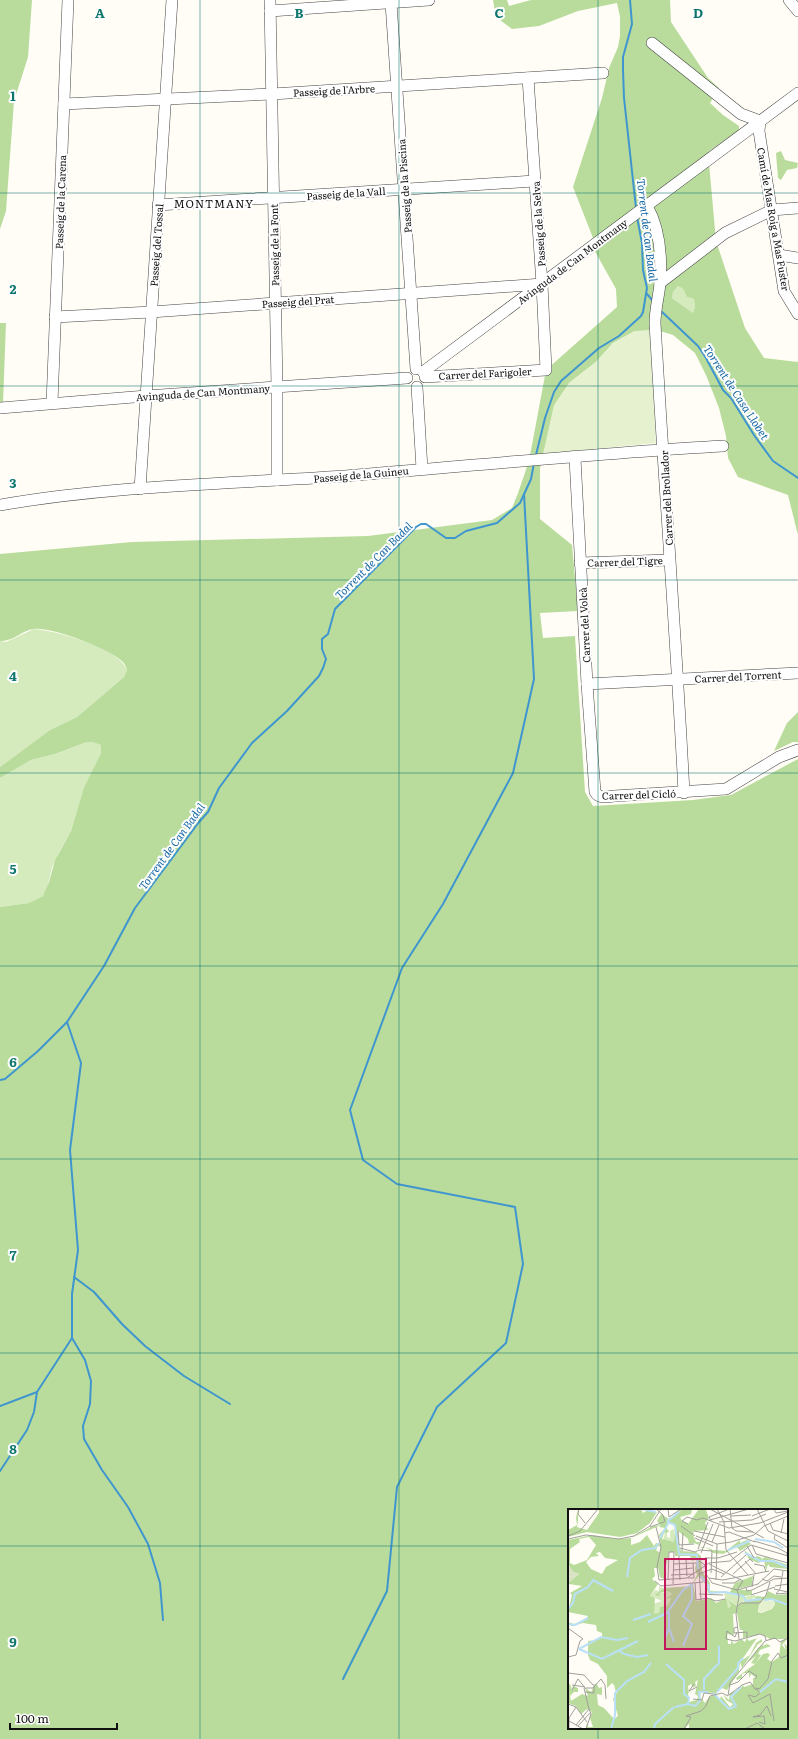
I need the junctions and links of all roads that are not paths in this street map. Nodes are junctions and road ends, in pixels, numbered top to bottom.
1 (68, 0) edge
2 (172, 0) edge
3 (429, 0) edge
4 (789, 0) edge
5 (391, 3) junction
6 (270, 5) edge
7 (798, 11) edge
8 (652, 44) dead end
9 (603, 73) dead end
10 (528, 78) junction
11 (397, 86) junction
12 (798, 93) edge
13 (272, 94) junction
14 (166, 99) junction
15 (64, 104) junction
16 (760, 121) junction
17 (534, 181) junction
18 (404, 189) junction
19 (273, 198) junction
20 (158, 205) junction
21 (647, 206) junction
22 (798, 208) edge
23 (772, 210) junction
24 (779, 255) junction
25 (798, 258) edge
26 (660, 283) junction
27 (542, 284) junction
28 (412, 294) junction
29 (275, 303) junction
30 (151, 312) junction
31 (798, 314) edge
32 (55, 316) junction
33 (546, 370) joint
34 (421, 373) junction
35 (407, 378) junction
36 (277, 387) junction
37 (417, 387) junction
38 (146, 396) junction
39 (52, 403) junction
40 (2, 407) edge
41 (723, 446) dead end
42 (663, 450) junction
43 (575, 458) junction
44 (422, 469) junction
45 (277, 480) junction
46 (140, 489) junction
47 (0, 505) edge
48 (669, 560) junction
49 (580, 563) junction
50 (798, 672) edge
51 (679, 679) junction
52 (587, 684) junction
53 (798, 750) edge
54 (595, 792) joint
55 (684, 793) junction

1 - 15 street, Passeig de la Carena
2 - 14 street, Passeig del Tossal
3 - 5 street
4 - 7 street
5 - 6 street
5 - 11 street, Passeig de la Piscina
6 - 13 street, Passeig de la Font
8 - 16 street
9 - 10 street, Passeig de l'Arbre
10 - 11 street, Passeig de l'Arbre
10 - 17 street, Passeig de la Selva
11 - 13 street, Passeig de l'Arbre
11 - 18 street, Passeig de la Piscina
12 - 16 street, Avinguda de Can Montmany
13 - 14 street, Passeig de l'Arbre
13 - 19 street, Passeig de la Font
14 - 15 street, Passeig de l'Arbre
14 - 20 street, Passeig del Tossal
15 - 32 street, Passeig de la Carena
16 - 21 street, Avinguda de Can Montmany
16 - 23 street, Camí de Mas Roig a Mas Fuster
17 - 18 street, Passeig de la Vall
17 - 27 street, Passeig de la Selva
18 - 19 street, Passeig de la Vall
18 - 28 street, Passeig de la Piscina
19 - 20 street, Passeig de la Vall
19 - 29 street, Passeig de la Font
20 - 30 street, Passeig del Tossal
21 - 26 street, Carrer del Brollador
21 - 27 street, Avinguda de Can Montmany
22 - 23 street
23 - 24 street, Camí de Mas Roig a Mas Fuster
23 - 26 street
24 - 25 street
24 - 31 street, Camí de Mas Roig a Mas Fuster
26 - 42 street, Carrer del Brollador
27 - 28 street, Passeig del Prat
27 - 33 street, Passeig de la Selva
27 - 34 street, Avinguda de Can Montmany
28 - 29 street, Passeig del Prat
28 - 34 street, Passeig de la Piscina
29 - 30 street, Passeig del Prat
29 - 36 street, Passeig de la Font
30 - 32 street, Passeig del Prat
30 - 38 street, Passeig del Tossal
32 - 39 street, Passeig de la Carena
33 - 34 street, Carrer del Farigoler
34 - 35 street
34 - 37 street
35 - 36 street, Avinguda de Can Montmany
35 - 37 street
36 - 38 street, Avinguda de Can Montmany
36 - 45 street, Passeig de la Font
37 - 44 street
38 - 39 street, Avinguda de Can Montmany
38 - 46 street, Passeig del Tossal
39 - 40 street, Avinguda de Can Montmany
41 - 42 street, Passeig de la Guineu
42 - 43 street, Passeig de la Guineu
42 - 48 street, Carrer del Brollador
43 - 44 street, Passeig de la Guineu
43 - 49 street, Carrer del Volcà
44 - 45 street, Passeig de la Guineu
45 - 46 street, Passeig de la Guineu
46 - 47 street, Passeig de la Guineu
48 - 49 street, Carrer del Tigre
48 - 51 street, Carrer del Brollador
49 - 52 street, Carrer del Volcà
50 - 51 street, Carrer del Torrent
51 - 52 street, Carrer del Torrent
51 - 55 street, Carrer del Brollador
52 - 54 street, Carrer del Volcà
53 - 55 street, Carrer del Cicló
54 - 55 street, Carrer del Cicló

